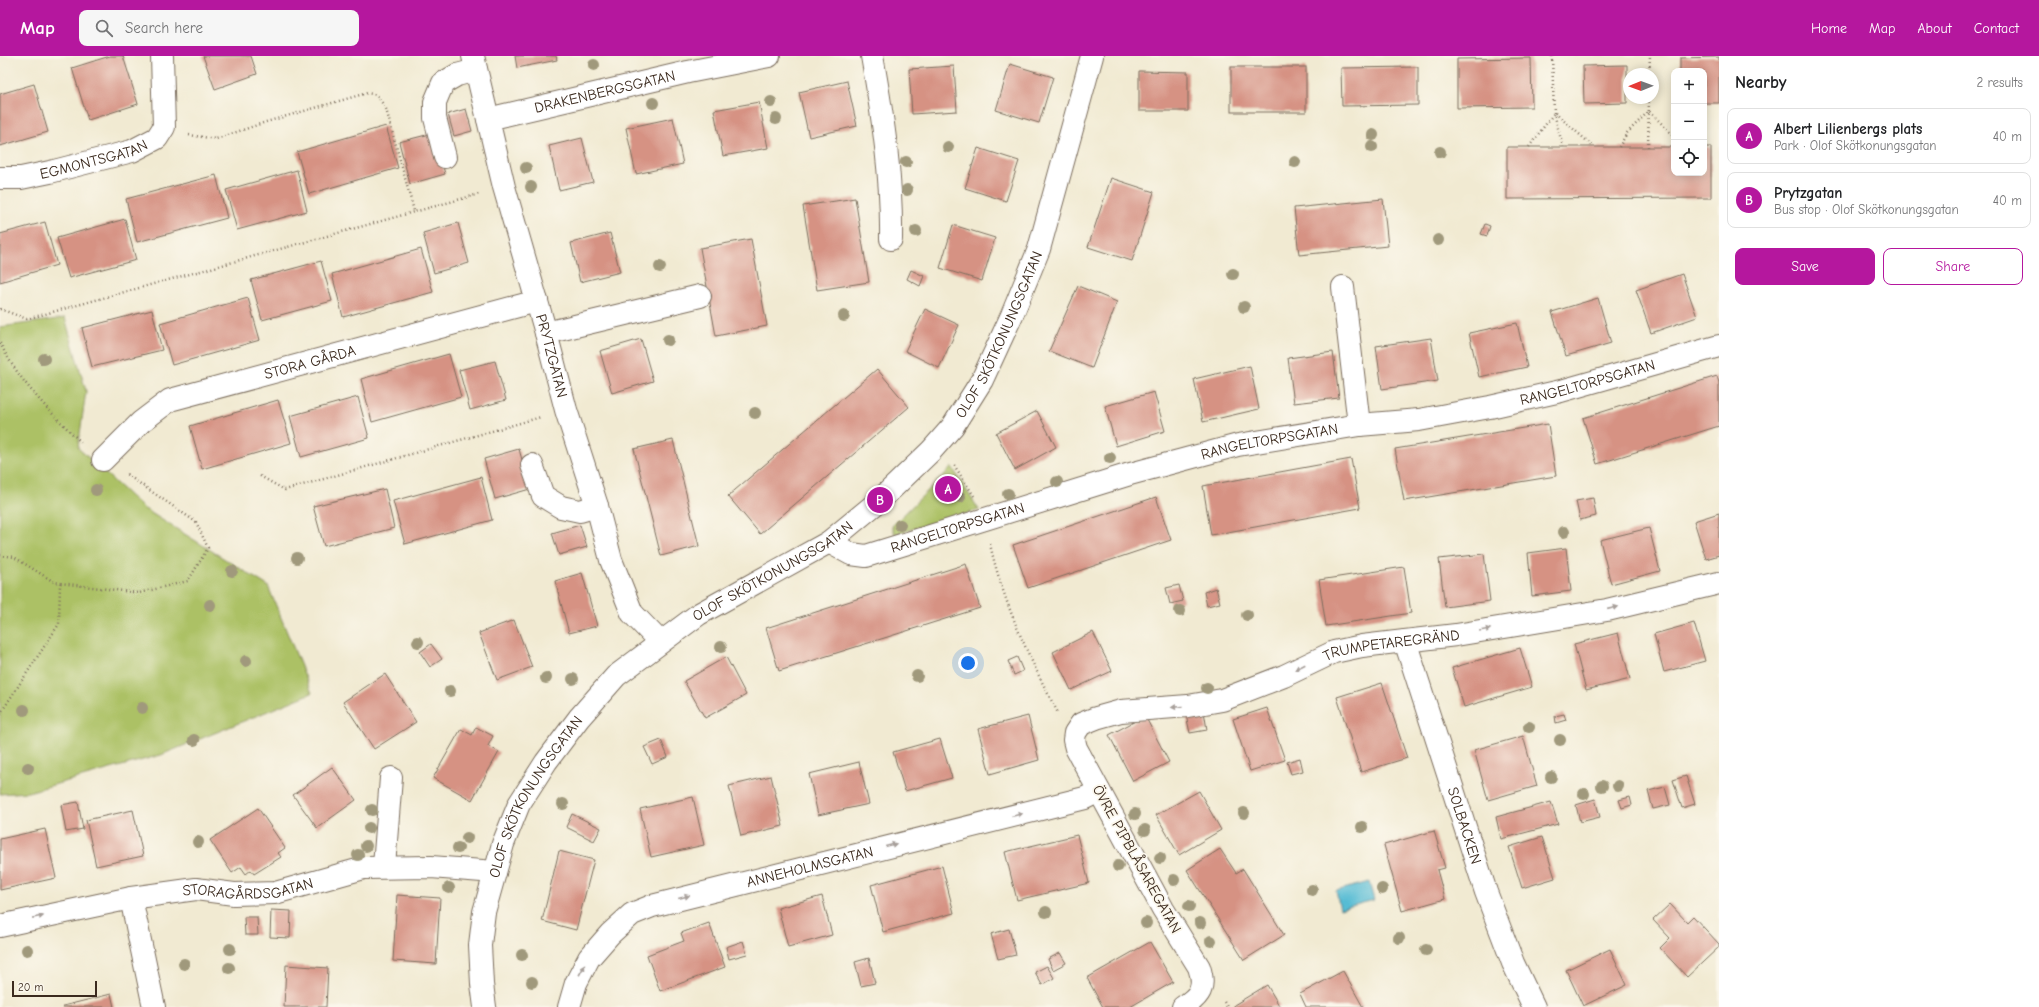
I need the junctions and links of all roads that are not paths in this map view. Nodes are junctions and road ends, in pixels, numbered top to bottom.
1 (162, 56) edge
2 (769, 56) edge
3 (872, 56) edge
4 (1092, 56) edge
5 (475, 63) edge
6 (488, 119) junction
7 (444, 157) dead end
8 (0, 178) edge
9 (891, 239) dead end
10 (1343, 287) dead end
11 (700, 296) dead end
12 (537, 301) junction
13 (546, 333) junction
14 (1719, 346) edge
15 (1359, 425) junction
16 (103, 460) road end
17 (532, 465) dead end
18 (597, 506) junction
19 (829, 542) junction
20 (1719, 583) edge
21 (1405, 641) junction
22 (660, 642) junction
23 (1076, 733) joint
24 (391, 778) dead end
25 (1099, 791) junction
26 (384, 866) junction
27 (495, 872) junction
28 (131, 898) junction
29 (0, 926) edge
30 (154, 1007) edge
31 (485, 1007) edge
32 (570, 1007) edge
33 (1183, 1007) edge
34 (1534, 1007) edge

1 - 8 street, EGMONTSGATAN
2 - 6 street, DRAKENBERGSGATAN
3 - 9 street
4 - 19 street, OLOF SKÖTKONUNGSGATAN
5 - 6 street, PRYTZGATAN
5 - 7 street
6 - 12 street, PRYTZGATAN
10 - 15 street
11 - 13 street
12 - 13 street, PRYTZGATAN
12 - 16 street, STORA GÅRDA
13 - 18 street, PRYTZGATAN
14 - 15 street, RANGELTORPSGATAN
15 - 19 street, RANGELTORPSGATAN
17 - 18 street
18 - 22 street, PRYTZGATAN
19 - 22 street, OLOF SKÖTKONUNGSGATAN
21 -> 20 street, TRUMPETAREGRÄND
21 -> 23 street, TRUMPETAREGRÄND
21 - 34 street, SOLBACKEN
22 - 27 street, OLOF SKÖTKONUNGSGATAN
23 - 25 street, ÖVRE PIPBLÅSAREGATAN
24 - 26 street
32 -> 25 street, ANNEHOLMSGATAN
25 - 33 street, ÖVRE PIPBLÅSAREGATAN
26 - 27 street, STORAGÅRDSGATAN
26 - 28 street, STORAGÅRDSGATAN
27 - 31 street, OLOF SKÖTKONUNGSGATAN
29 -> 28 street, STORAGÅRDSGATAN
28 - 30 street

